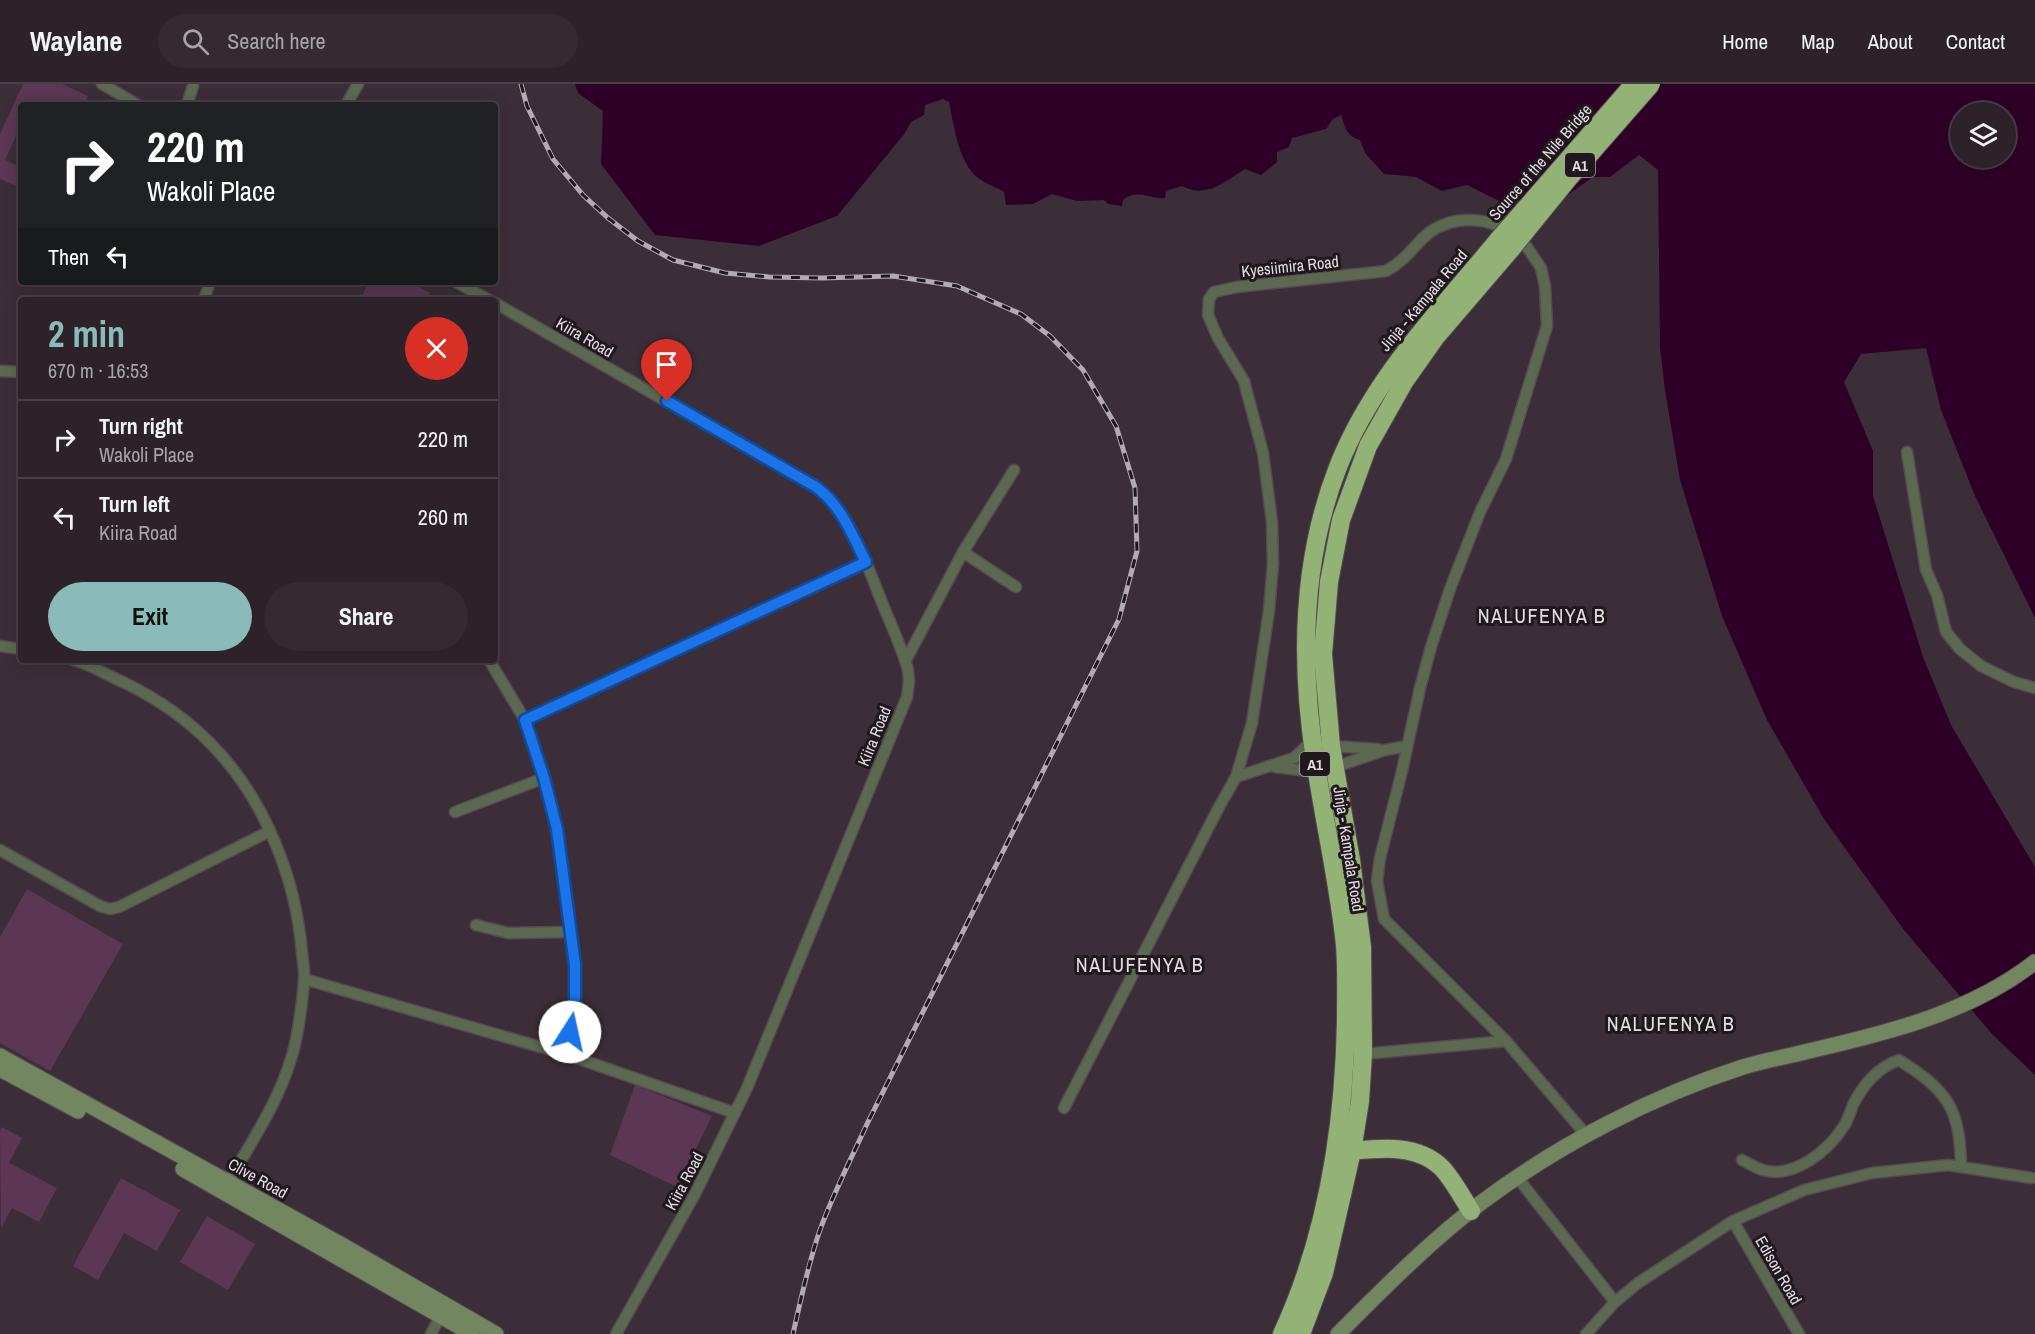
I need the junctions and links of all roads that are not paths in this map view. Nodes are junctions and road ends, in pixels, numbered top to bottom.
1 (102, 84) edge
2 (126, 84) edge
3 (358, 84) edge
4 (1634, 84) edge
5 (1650, 84) edge
6 (193, 86) dead end
7 (120, 94) junction
8 (133, 102) edge
9 (188, 102) edge
10 (348, 102) edge
11 (1510, 240) junction
12 (462, 285) edge
13 (484, 297) edge
14 (498, 305) edge
15 (0, 371) edge
16 (18, 372) edge
17 (1907, 452) dead end
18 (1014, 470) dead end
19 (963, 552) junction
20 (866, 562) junction
21 (1016, 587) dead end
22 (0, 646) edge
23 (18, 649) edge
24 (906, 660) junction
25 (82, 663) edge
26 (491, 663) edge
27 (2035, 688) edge
28 (525, 720) junction
29 (1312, 741) junction
30 (1331, 746) junction
31 (1407, 746) junction
32 (1385, 750) junction
33 (1266, 767) junction
34 (1335, 767) junction
35 (1317, 772) junction
36 (1236, 777) junction
37 (544, 778) junction
38 (455, 812) dead end
39 (270, 831) junction
40 (0, 850) edge
41 (476, 925) dead end
42 (571, 932) junction
43 (2035, 962) edge
44 (304, 979) junction
45 (1506, 1041) junction
46 (565, 1054) junction
47 (1364, 1054) junction
48 (0, 1056) edge
49 (0, 1068) edge
50 (1064, 1108) dead end
51 (735, 1113) junction
52 (1587, 1136) junction
53 (1352, 1151) junction
54 (1742, 1160) dead end
55 (1961, 1167) junction
56 (1517, 1177) junction
57 (2032, 1178) dead end
58 (228, 1182) junction
59 (1471, 1211) junction
60 (1733, 1221) junction
61 (1615, 1302) junction
62 (443, 1311) junction
63 (431, 1334) edge
64 (472, 1334) edge
65 (496, 1334) edge
66 (616, 1334) edge
67 (1282, 1334) edge
68 (1301, 1334) edge
69 (1338, 1334) edge
70 (1586, 1334) edge
71 (1799, 1334) edge

1 - 7 street
2 - 7 street
3 - 10 street
4 - 11 highway, Source of the Nile Bridge / A1, bridge
5 - 11 highway, Source of the Nile Bridge / A1, bridge
6 - 9 street
7 - 8 street
11 - 29 highway, Jinja - Kampala Road / A1
11 - 30 highway, Jinja - Kampala Road / A1
11 - 31 street
11 - 36 street, Kyesiimira Road
12 - 13 street
14 - 20 street, Kiira Road
15 - 16 street
17 - 27 street
18 - 19 street
19 - 21 street
19 - 24 street
20 - 24 street, Kiira Road
20 - 28 street
22 - 23 street
24 - 51 street, Kiira Road
25 - 39 street
26 - 28 street
28 - 37 street
29 - 33 street
29 - 35 highway, Jinja - Kampala Road / A1
30 - 32 street
30 - 34 highway, Jinja - Kampala Road / A1
31 - 32 street
31 - 45 street
32 - 34 street
33 - 35 street
33 - 36 street
34 - 47 highway, Jinja - Kampala Road / A1
35 - 67 highway, Jinja - Kampala Road / A1
36 - 50 street
37 - 38 street
37 - 42 street
39 - 40 street
39 - 44 street
41 - 42 street
42 - 46 street
43 - 52 street
44 - 46 street
44 - 58 street
45 - 47 street
45 - 52 street
46 - 51 street
47 - 53 highway, Jinja - Kampala Road / A1
48 - 58 street, Clive Road
49 - 62 street, Clive Road
51 - 66 street, Kiira Road
52 - 56 street
53 - 59 highway
53 - 68 highway, Jinja - Kampala Road / A1
54 - 55 street
55 - 57 street
55 - 60 street
56 - 59 street
56 - 61 street
58 - 62 street, Clive Road
59 - 69 street
60 - 61 street
60 - 71 street, Edison Road
61 - 70 street
62 - 63 street
62 - 64 street, Clive Road
62 - 65 street, Clive Road

